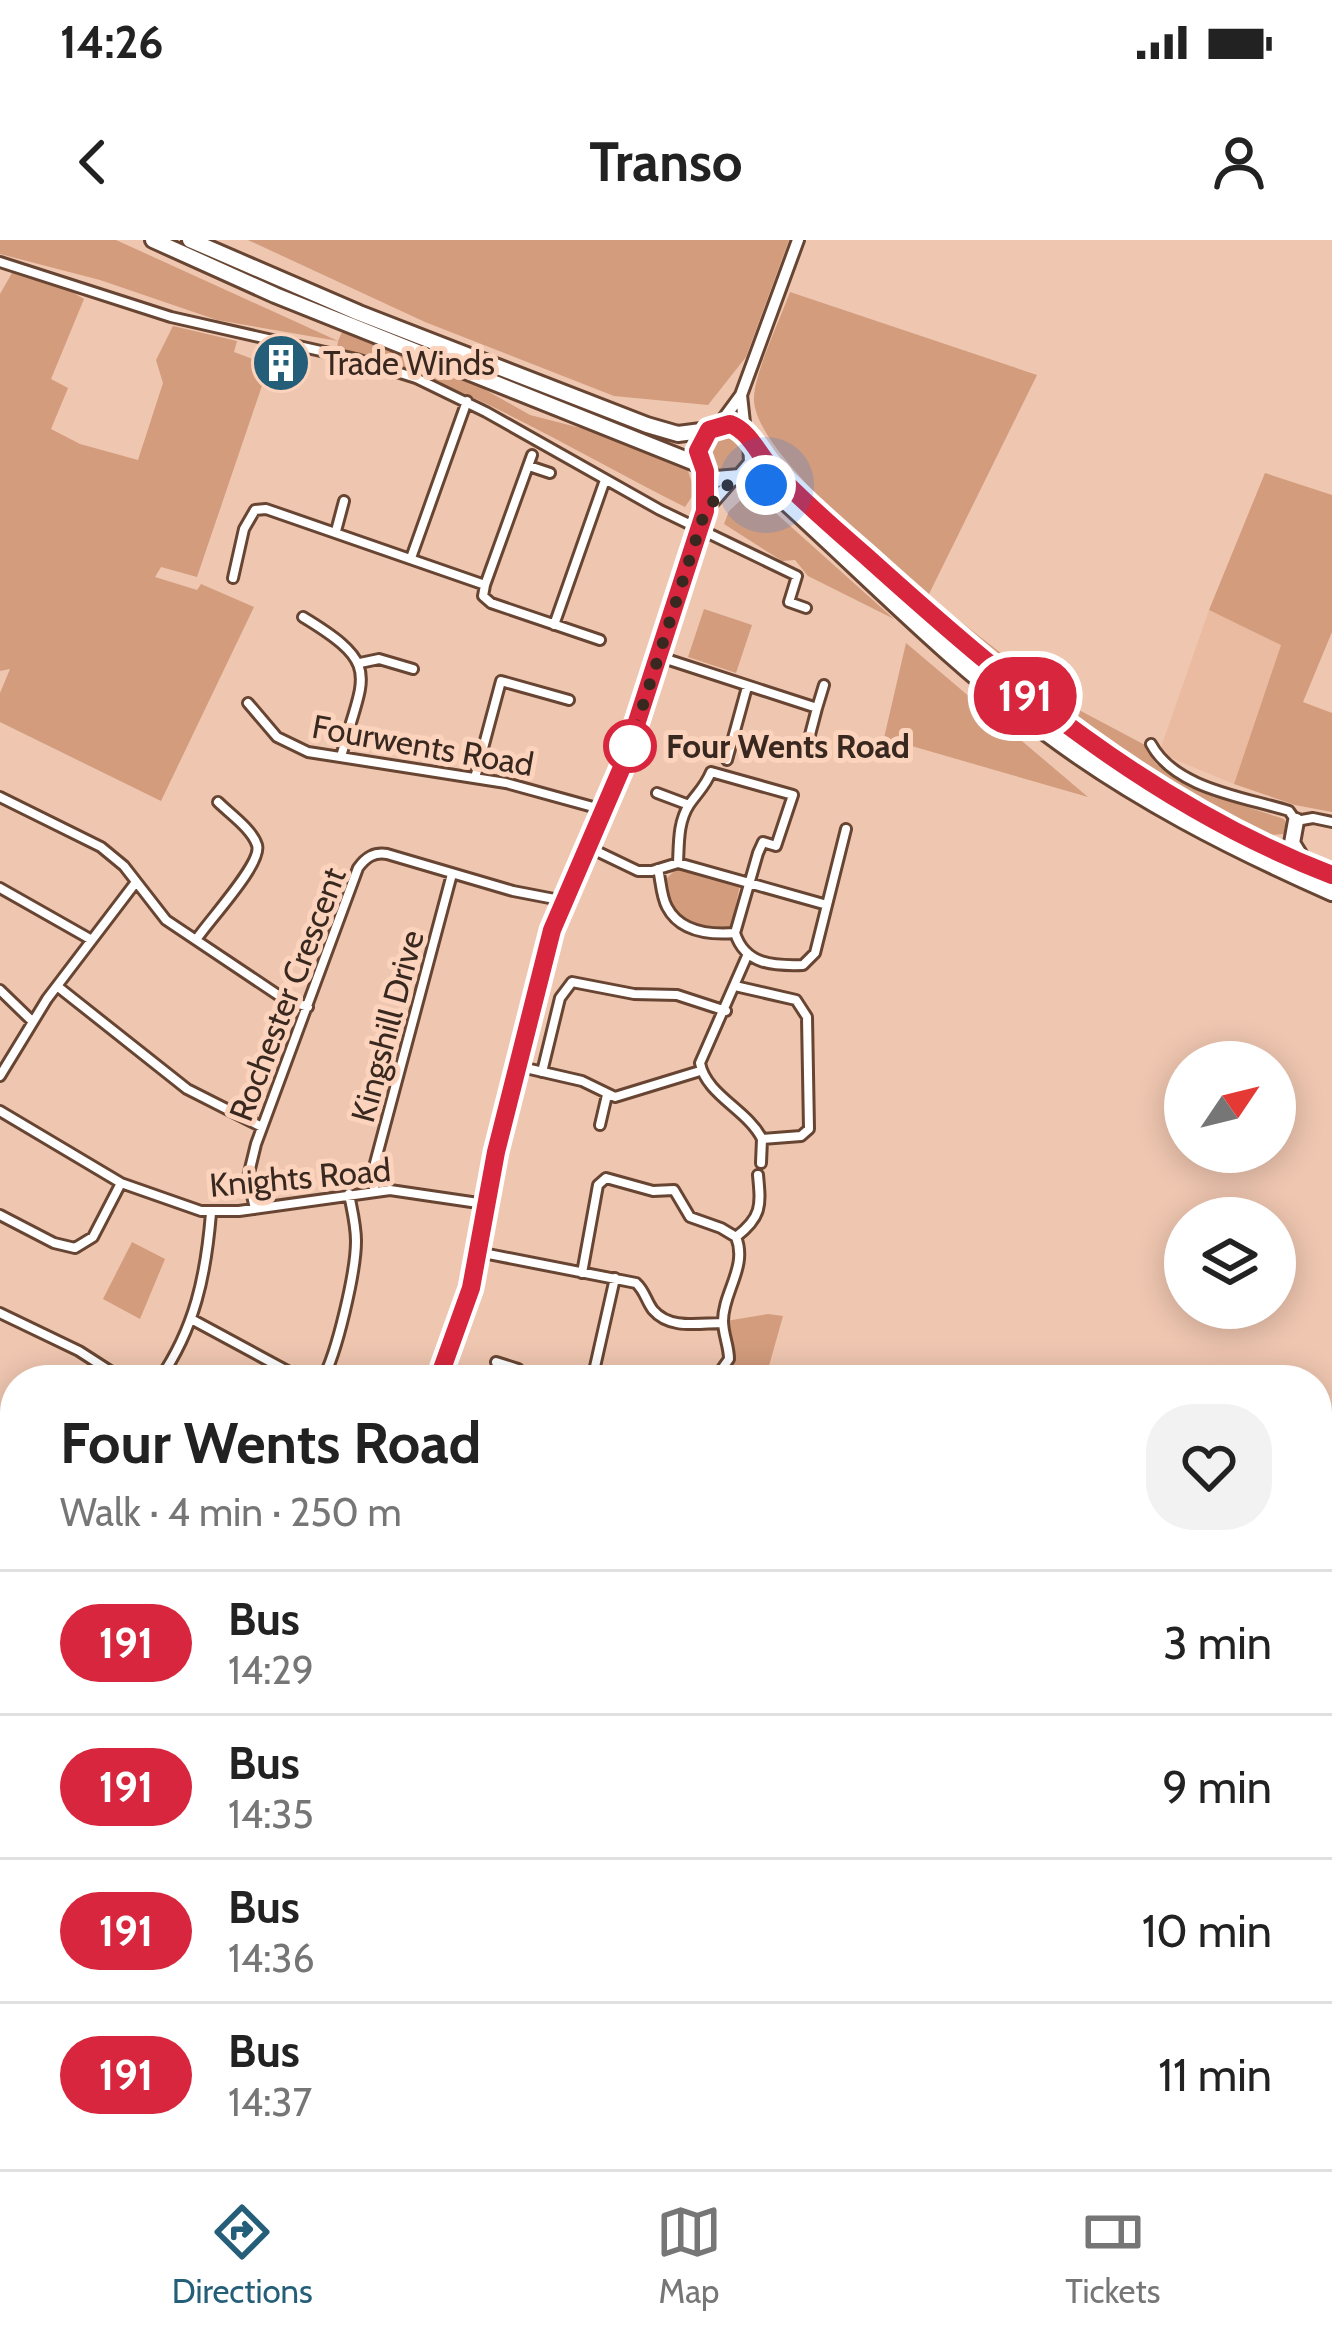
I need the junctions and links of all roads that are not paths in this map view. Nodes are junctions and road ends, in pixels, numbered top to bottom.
1 (153, 240) edge
2 (190, 240) edge
3 (798, 240) edge
4 (0, 262) edge
5 (741, 395) junction
6 (466, 401) junction
7 (714, 427) junction
8 (748, 436) junction
9 (703, 468) junction
10 (550, 473) dead end
11 (737, 478) junction
12 (605, 480) junction
13 (344, 501) dead end
14 (705, 511) junction
15 (698, 527) junction
16 (335, 531) junction
17 (411, 557) junction
18 (233, 578) dead end
19 (485, 585) junction
20 (806, 608) dead end
21 (303, 617) dead end
22 (554, 625) junction
23 (600, 640) dead end
24 (660, 657) junction
25 (360, 663) junction
26 (413, 670) dead end
27 (824, 685) dead end
28 (747, 687) junction
29 (569, 700) dead end
30 (248, 703) dead end
31 (817, 709) junction
32 (1151, 744) dead end
33 (806, 750) dead end
34 (341, 757) junction
35 (727, 760) dead end
36 (475, 778) junction
37 (657, 793) dead end
38 (0, 797) edge
39 (218, 802) dead end
40 (689, 805) junction
41 (604, 810) junction
42 (1332, 822) edge
43 (1294, 828) junction
44 (845, 829) dead end
45 (1249, 838) junction
46 (588, 847) junction
47 (678, 862) junction
48 (1304, 864) junction
49 (658, 869) junction
50 (452, 874) junction
51 (1332, 875) edge
52 (136, 882) junction
53 (747, 884) junction
54 (0, 888) edge
55 (1332, 893) edge
56 (565, 901) junction
57 (827, 905) junction
58 (735, 933) junction
59 (90, 939) junction
60 (196, 940) junction
61 (747, 956) junction
62 (57, 986) junction
63 (735, 986) junction
64 (0, 990) edge
65 (308, 1007) junction
66 (725, 1011) junction
67 (32, 1021) junction
68 (517, 1066) junction
69 (700, 1071) junction
70 (542, 1072) junction
71 (0, 1076) edge
72 (607, 1096) junction
73 (0, 1111) edge
74 (600, 1125) dead end
75 (262, 1127) junction
76 (762, 1139) junction
77 (761, 1162) dead end
78 (758, 1175) dead end
79 (121, 1184) junction
80 (374, 1190) junction
81 (349, 1194) junction
82 (485, 1204) junction
83 (255, 1209) junction
84 (211, 1212) junction
85 (0, 1215) edge
86 (736, 1238) junction
87 (478, 1252) junction
88 (582, 1273) junction
89 (615, 1278) junction
90 (0, 1313) edge
91 (193, 1320) junction
92 (723, 1323) junction
93 (101, 1365) edge
94 (168, 1365) edge
95 (276, 1365) edge
96 (329, 1365) edge
97 (443, 1365) edge
98 (595, 1365) edge
99 (725, 1365) edge

1 - 9 main road
2 - 7 main road
3 - 5 street
4 - 6 street
5 - 7 street
5 - 8 street
6 - 12 street
6 - 17 street
7 - 8 main road
7 - 9 main road
8 - 11 main road
8 - 45 main road
9 - 11 main road
9 - 14 street
10 - 19 street
11 - 14 street
11 - 55 main road
12 - 15 street
12 - 22 street
13 - 16 street
14 - 15 street
15 - 20 street
15 - 24 street
16 - 17 street
16 - 18 street
17 - 19 street
19 - 22 street
21 - 25 street
22 - 23 street
24 - 28 street
24 - 41 street
25 - 26 street
25 - 34 street
27 - 31 street
28 - 31 street
28 - 35 street
29 - 36 street
30 - 34 street, Fourwents Road
31 - 33 street
32 - 43 street
34 - 36 street, Fourwents Road
36 - 41 street, Fourwents Road
37 - 40 street
38 - 52 street
39 - 60 street
40 - 47 street
40 - 53 street
41 - 46 street
42 - 43 street
43 - 45 main road
43 - 48 main road
44 - 57 street
45 - 48 main road
46 - 49 street
46 - 56 street
47 - 49 street
47 - 53 street
48 - 51 main road
49 - 58 street
50 - 56 street, Rochester Crescent
50 - 65 street, Rochester Crescent
50 - 80 street, Kingshill Drive
52 - 59 street
52 - 60 street
53 - 57 street
53 - 58 street
54 - 59 street
56 - 68 street
57 - 61 street
58 - 61 street
59 - 62 street
60 - 65 street
61 - 63 street
62 - 67 street
62 - 75 street
63 - 66 street
63 - 76 street
64 - 67 street
65 - 75 street, Rochester Crescent
66 - 69 street
66 - 70 street
67 - 71 street
68 - 70 street
68 - 82 street
69 - 72 street
69 - 76 street
70 - 72 street
72 - 74 street
73 - 79 street, Knights Road
75 - 83 street, Rochester Crescent
76 - 77 street
78 - 86 street
79 - 84 street, Knights Road
79 - 85 street
80 - 81 street, Knights Road
80 - 82 street, Knights Road
81 - 83 street, Knights Road
81 - 96 street
82 - 87 street
83 - 84 street, Knights Road
84 - 91 street
86 - 88 street
86 - 92 street
87 - 88 street
87 - 97 street
88 - 89 street
89 - 92 street
89 - 98 street
90 - 93 street
91 - 94 street
91 - 95 street
92 - 99 street

